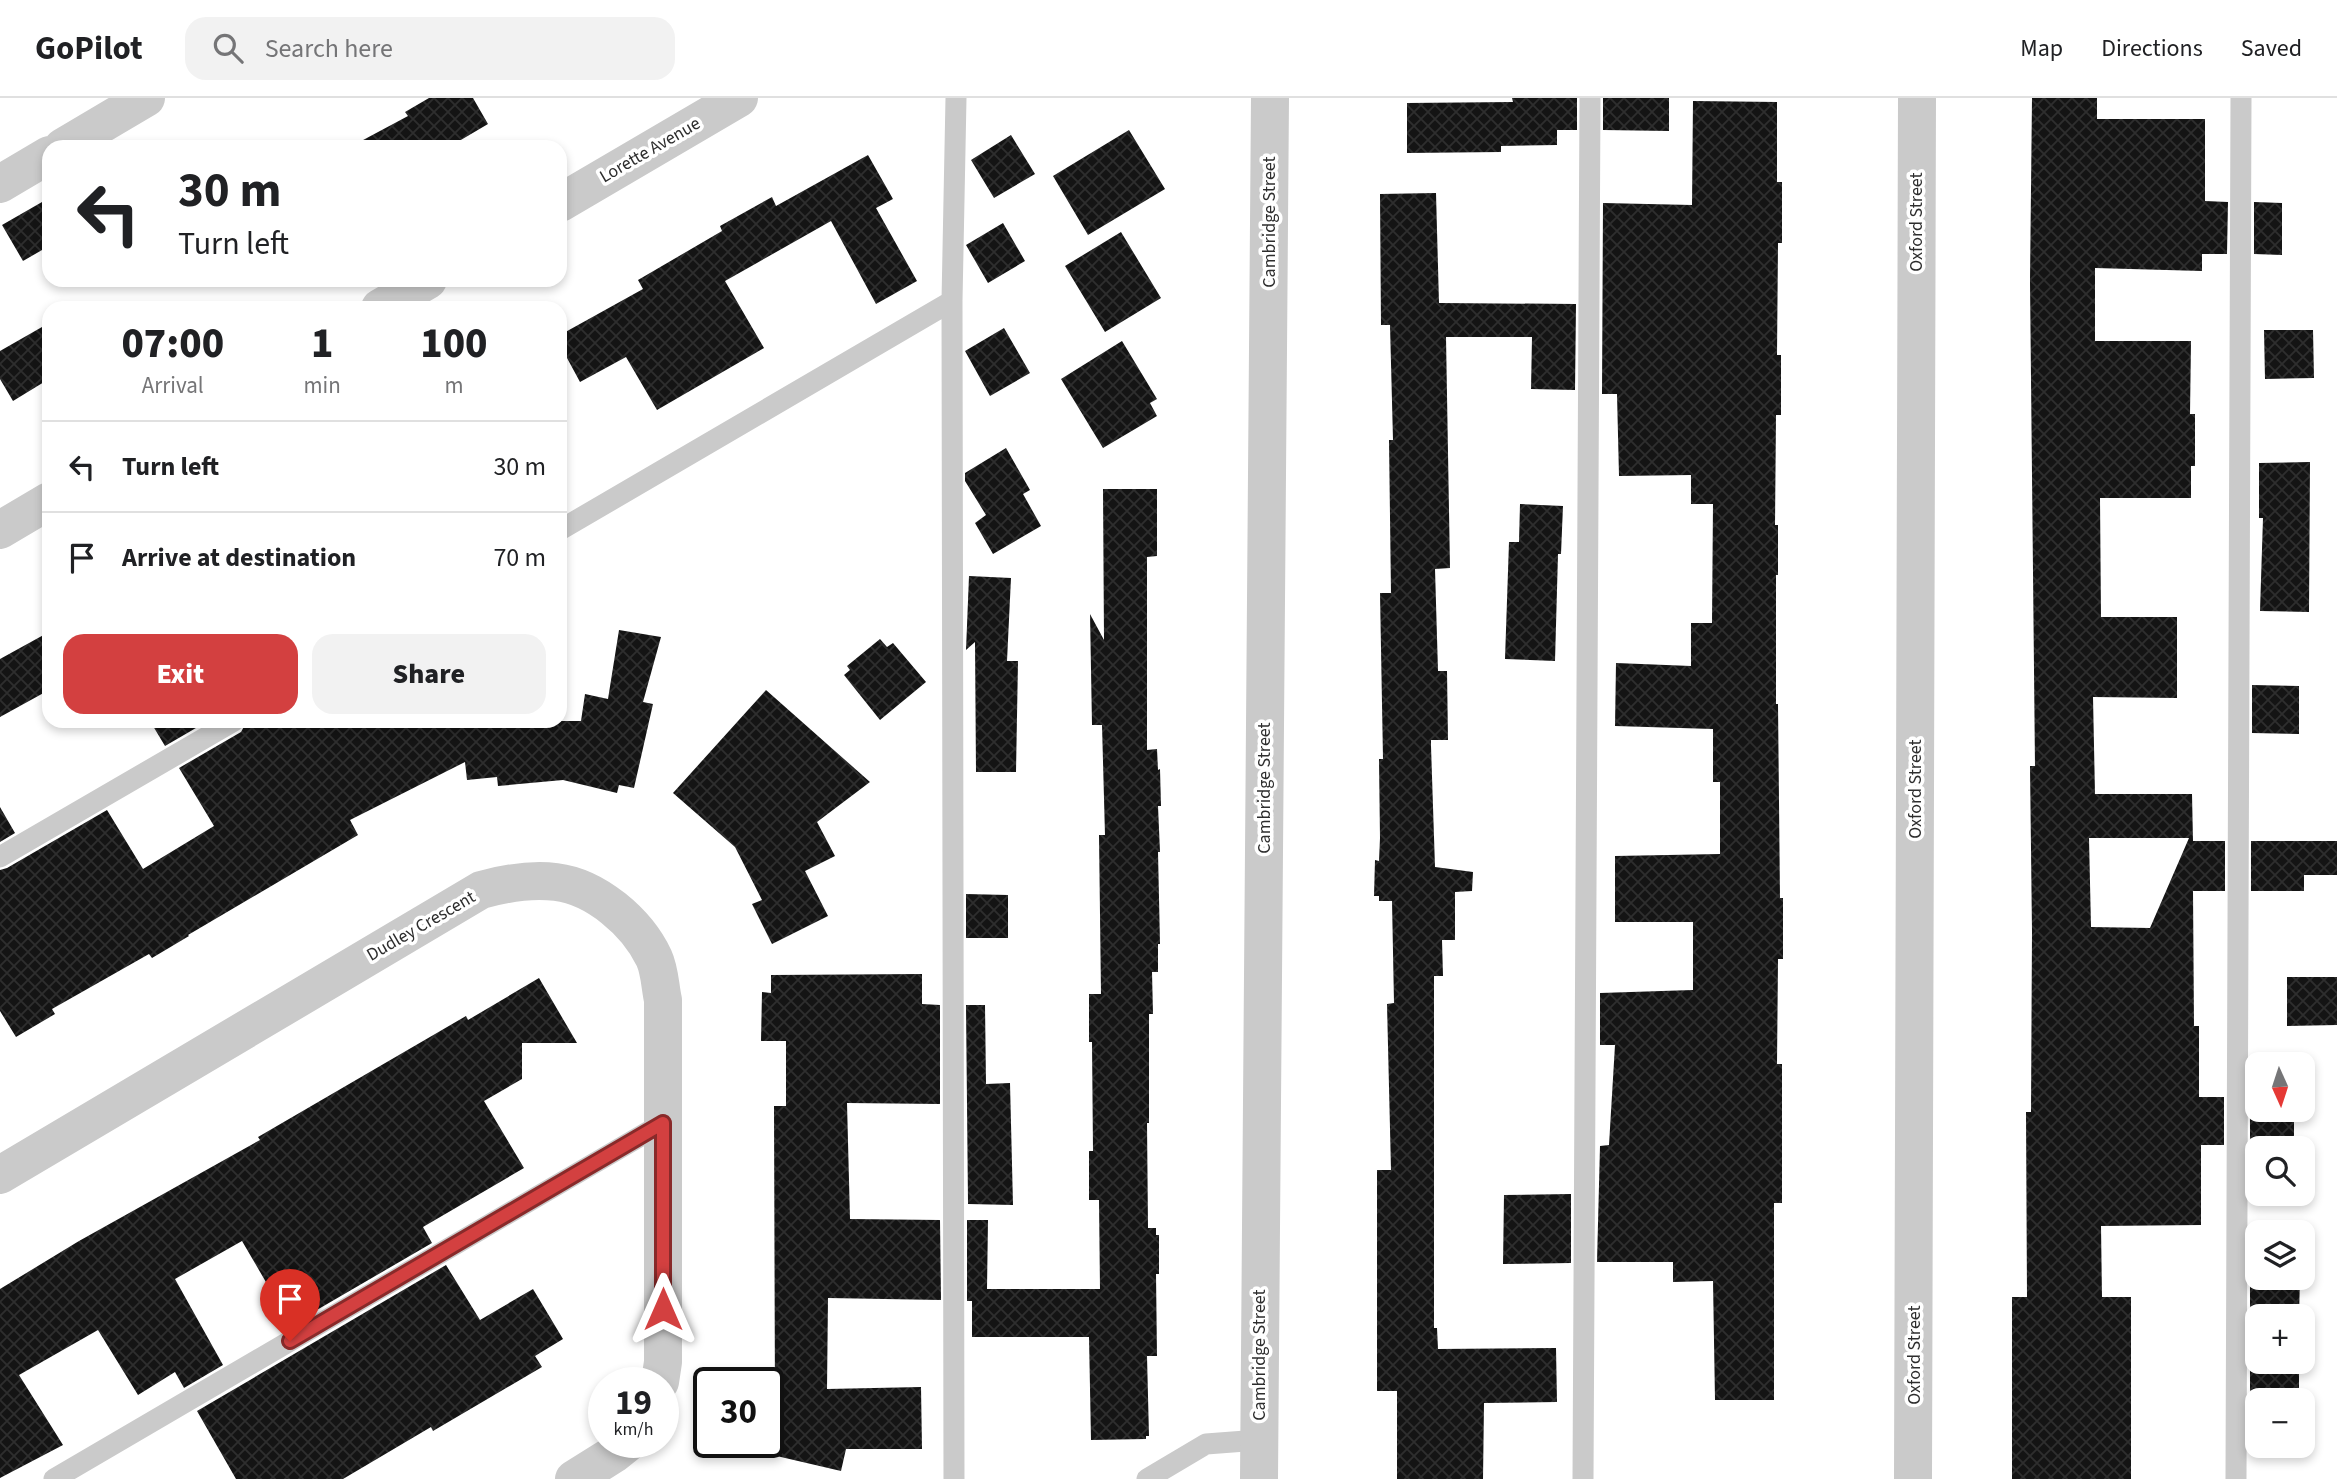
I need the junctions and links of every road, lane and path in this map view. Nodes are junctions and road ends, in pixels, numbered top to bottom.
1 (146, 98) edge
2 (739, 98) edge
3 (956, 98) edge
4 (1270, 98) edge
5 (1590, 98) edge
6 (1917, 98) edge
7 (2241, 98) edge
8 (75, 140) edge
9 (42, 159) edge
10 (0, 184) edge
11 (567, 199) edge
12 (416, 287) edge
13 (392, 301) edge
14 (952, 301) junction
15 (42, 505) edge
16 (567, 526) edge
17 (0, 530) edge
18 (221, 728) edge
19 (0, 858) edge
20 (663, 1123) junction
21 (0, 1175) edge
22 (662, 1367) edge
23 (1259, 1440) junction
24 (608, 1458) edge
25 (54, 1479) edge
26 (574, 1479) edge
27 (954, 1479) edge
28 (1147, 1479) edge
29 (1259, 1479) edge
30 (1583, 1479) edge
31 (1913, 1479) edge
32 (2235, 1479) edge

1 - 8 street
2 - 11 street, Lorette Avenue
3 - 14 lane
4 - 23 street, Cambridge Street
5 - 30 lane
6 - 31 street, Oxford Street
7 - 32 lane
9 - 10 street
12 - 13 street
14 - 16 lane
14 - 27 lane
15 - 17 street
18 - 19 lane
20 - 21 street, Dudley Crescent
20 - 22 street, Dudley Crescent
20 - 25 lane
23 - 28 lane
23 - 29 street, Cambridge Street
24 - 26 street

